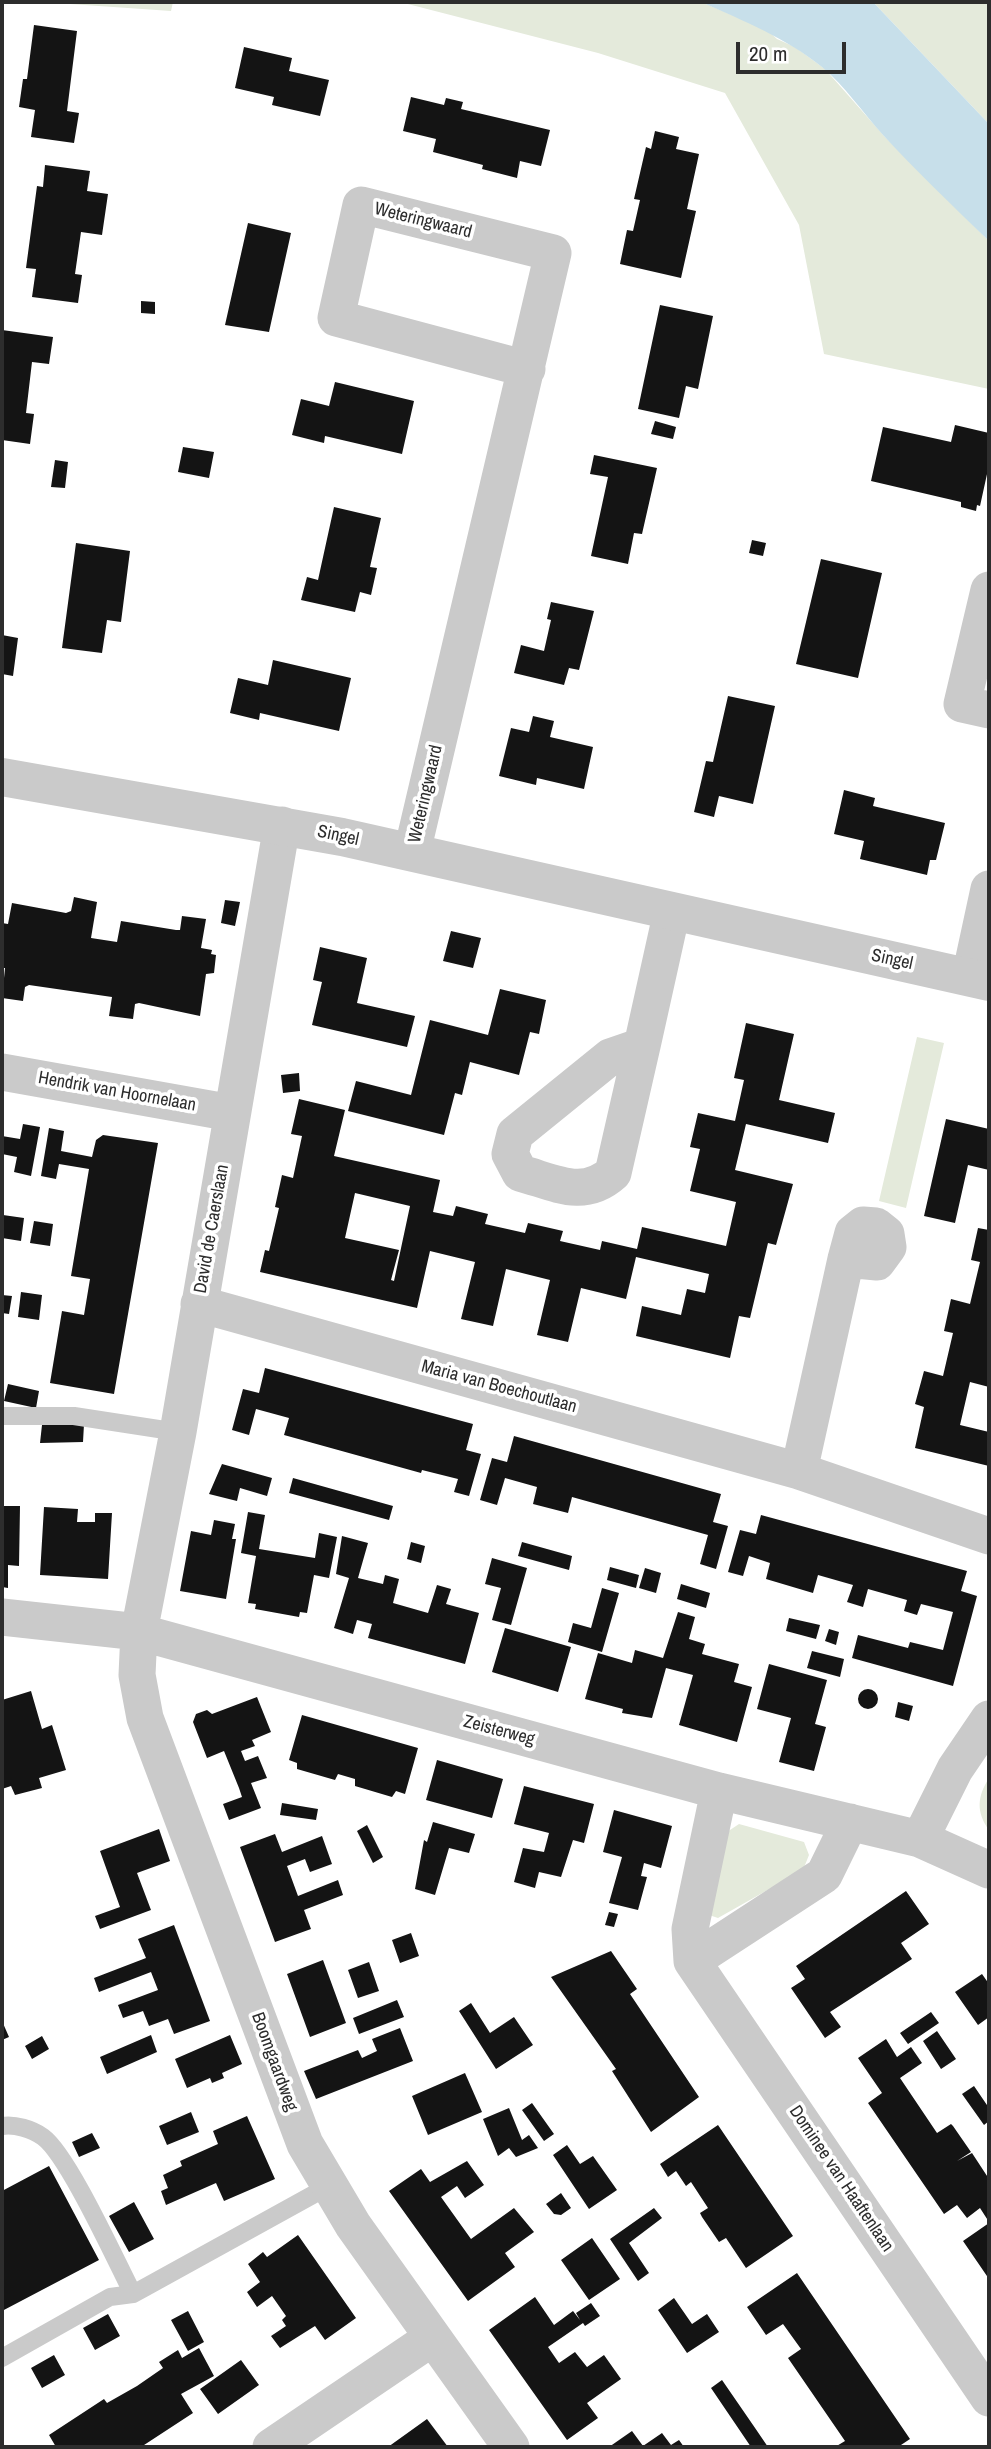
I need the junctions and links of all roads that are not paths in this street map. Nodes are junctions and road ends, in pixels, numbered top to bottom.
1 (527, 369) junction
2 (989, 590) edge
3 (989, 710) edge
4 (2, 777) edge
5 (282, 825) junction
6 (412, 852) junction
7 (989, 888) edge
8 (672, 911) junction
9 (980, 979) edge
10 (642, 1046) dead end
11 (2, 1072) edge
12 (232, 1112) junction
13 (846, 1259) dead end
14 (199, 1304) junction
15 (2, 1416) edge
16 (178, 1432) junction
17 (799, 1471) junction
18 (989, 1536) edge
19 (2, 1617) edge
20 (139, 1632) junction
21 (989, 1720) edge
22 (719, 1791) junction
23 (850, 1822) junction
24 (920, 1839) junction
25 (989, 1870) edge
26 (692, 1961) junction
27 (2, 2126) edge
28 (327, 2187) junction
29 (133, 2294) junction
30 (432, 2339) junction
31 (2, 2358) edge
32 (989, 2398) edge
33 (271, 2447) edge
34 (511, 2447) edge

1 - 1 street, Weteringwaard
1 - 6 street, Weteringwaard
2 - 3 street
4 - 5 street, Singel
5 - 6 street, Singel
5 - 12 street, David de Caerslaan
6 - 8 street, Singel
7 - 9 street
8 - 9 street, Singel
8 - 10 street
11 - 12 street, Hendrik van Hoornelaan
12 - 14 street, David de Caerslaan
13 - 17 street
14 - 16 street, David de Caerslaan
14 - 17 street, Maria van Boechoutlaan
15 - 16 lane
16 - 20 street, David de Caerslaan
17 - 18 street, Maria van Boechoutlaan
19 - 20 street, Zeisterweg
20 - 22 street, Zeisterweg
20 - 28 street, Boomgaardweg
21 - 24 street
22 - 23 street, Zeisterweg
22 - 26 street
23 - 24 street, Zeisterweg
23 - 26 street
24 - 25 street, Zeisterweg
26 - 32 street, Dominee van Haaftenlaan
27 - 29 lane
28 - 29 lane
28 - 30 street, Boomgaardweg
29 - 31 lane
30 - 33 street
30 - 34 street, Boomgaardweg

